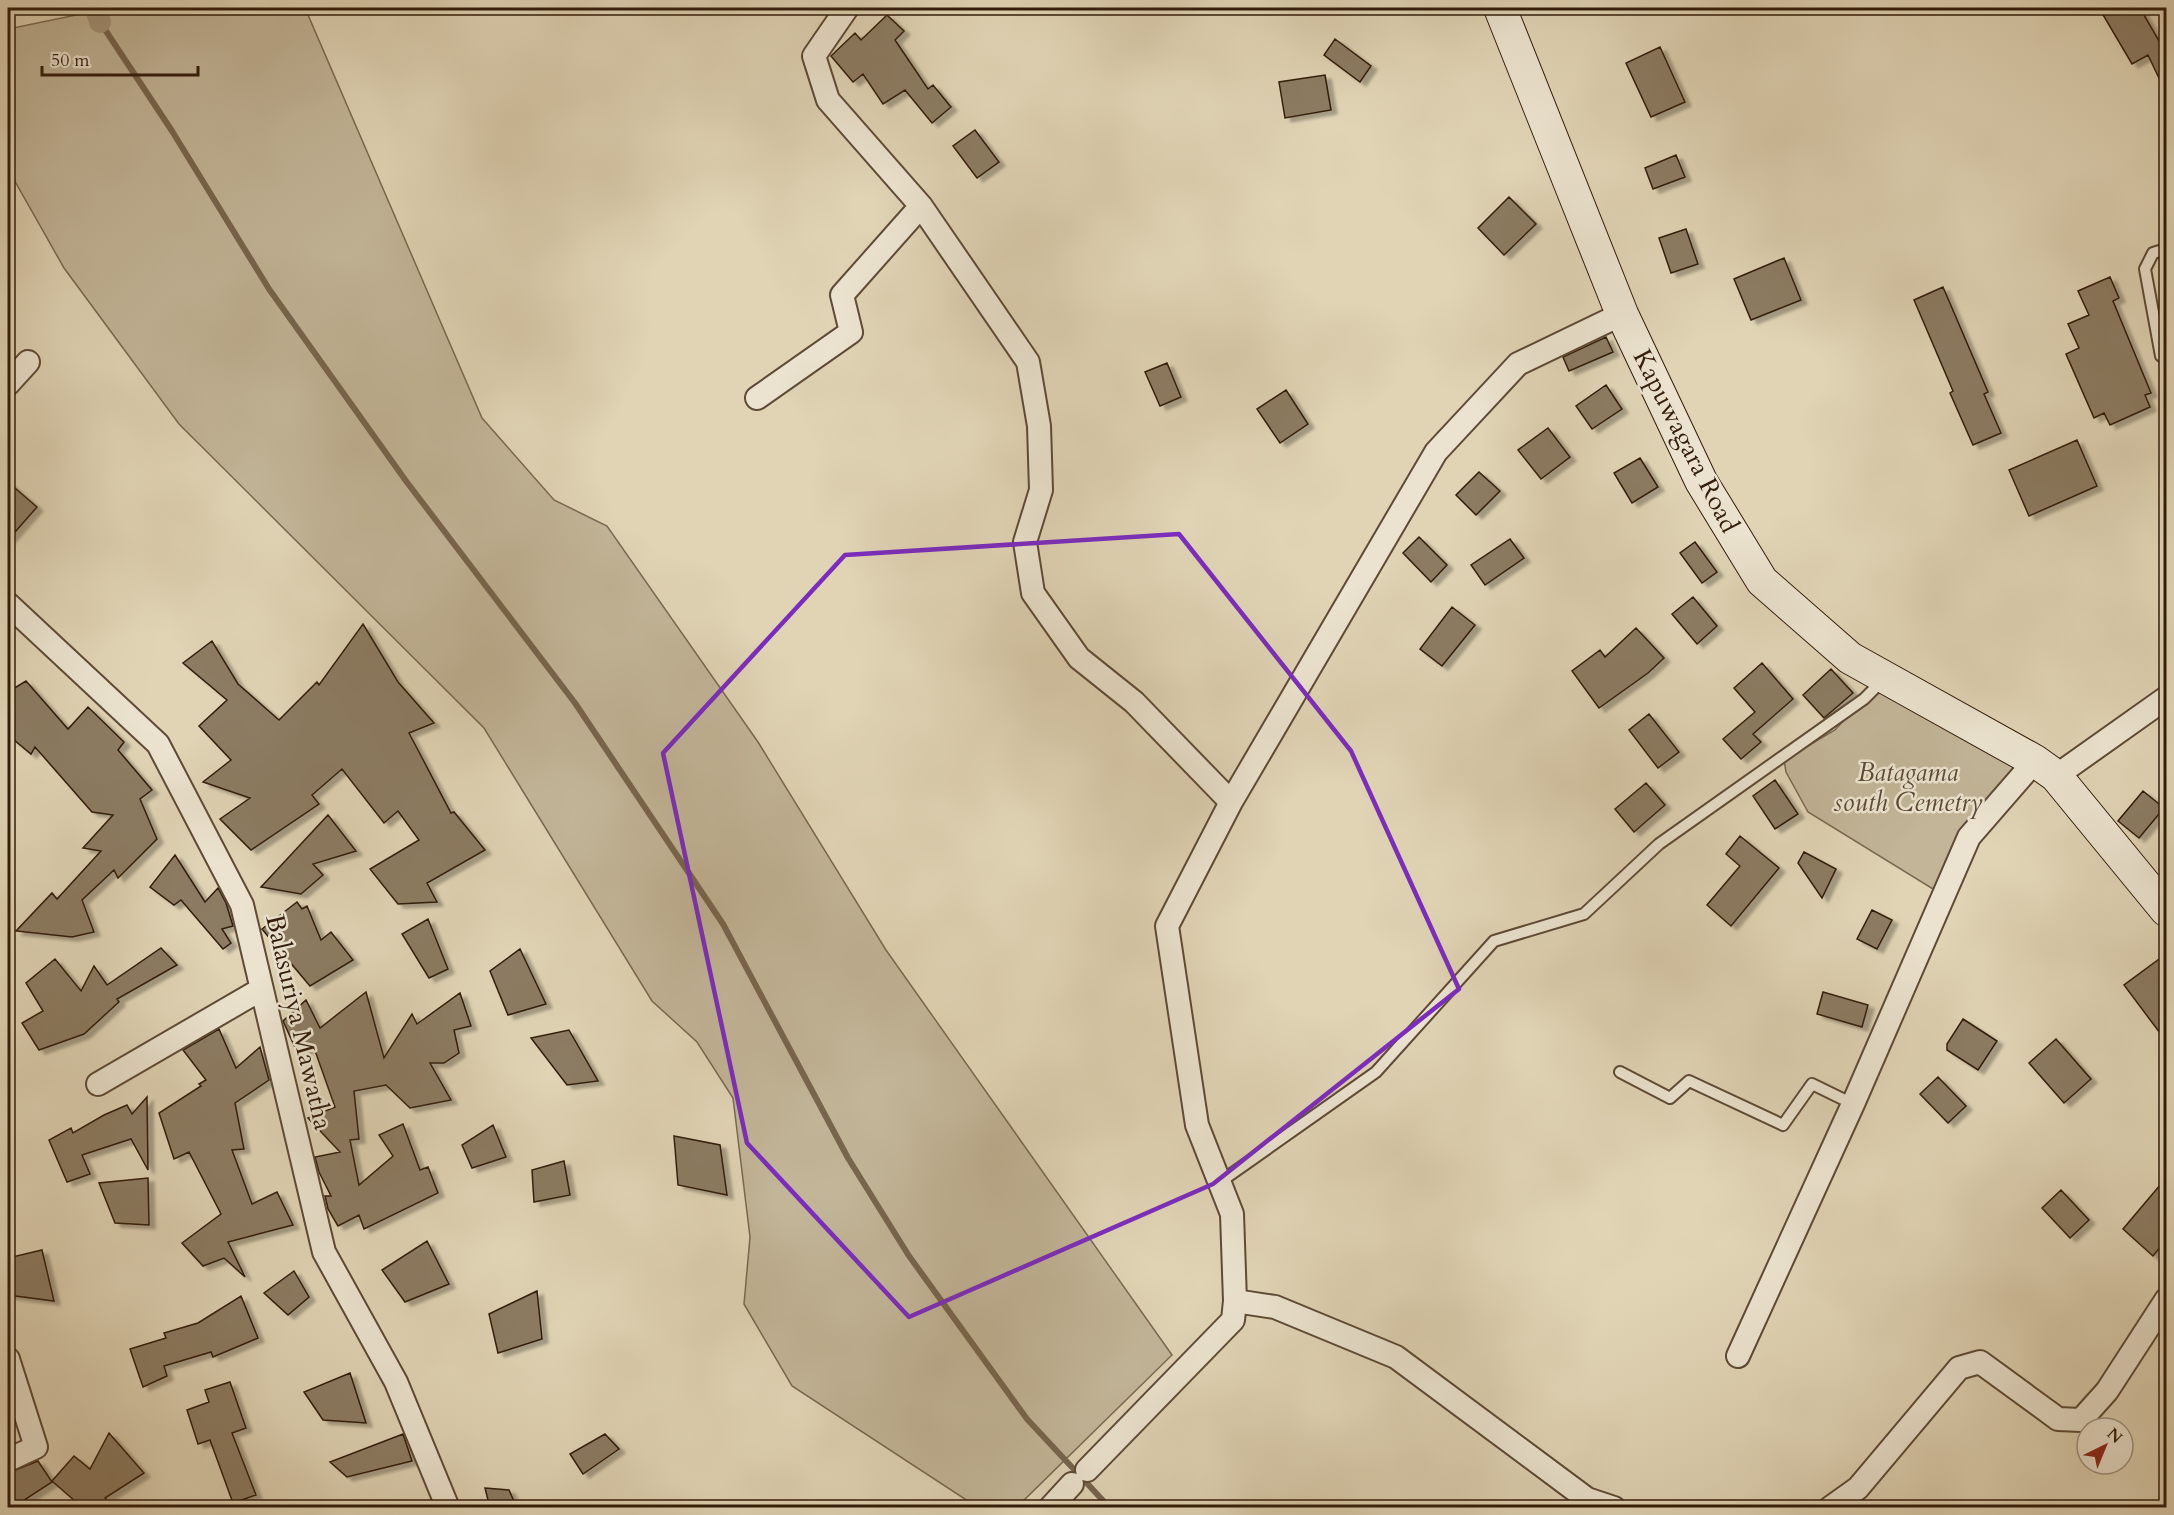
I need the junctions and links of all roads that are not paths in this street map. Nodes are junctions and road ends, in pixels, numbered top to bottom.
1 (847, 8) edge
2 (1500, 8) edge
3 (921, 206) junction
4 (2166, 249) edge
5 (1622, 314) junction
6 (2161, 356) dead end
7 (28, 362) dead end
8 (8, 384) edge
9 (757, 398) dead end
10 (8, 604) edge
11 (1886, 678) junction
12 (2166, 698) edge
13 (2045, 769) junction
14 (1231, 802) junction
15 (2166, 910) edge
16 (261, 990) junction
17 (1620, 1072) dead end
18 (98, 1084) dead end
19 (1853, 1104) junction
20 (1220, 1182) junction
21 (2166, 1300) edge
22 (1235, 1301) junction
23 (1738, 1356) dead end
24 (8, 1359) edge
25 (8, 1460) edge
26 (447, 1508) edge
27 (1050, 1508) edge
28 (1614, 1508) edge
29 (1830, 1508) edge

1 - 3 street
2 - 5 street, Kapuwagara Road
3 - 9 street
3 - 14 street
4 - 6 lane
5 - 11 street, Kapuwagara Road
5 - 14 street
7 - 8 street
10 - 16 street, Balasuriya Mawatha
11 - 13 street, Kapuwagara Road
11 - 20 lane
12 - 13 street
13 - 15 street, Kapuwagara Road
13 - 19 street
14 - 20 street
16 - 18 street
16 - 26 street, Balasuriya Mawatha
17 - 19 lane
19 - 23 street
20 - 22 street
21 - 29 street
22 - 27 street
22 - 28 street
24 - 25 street

